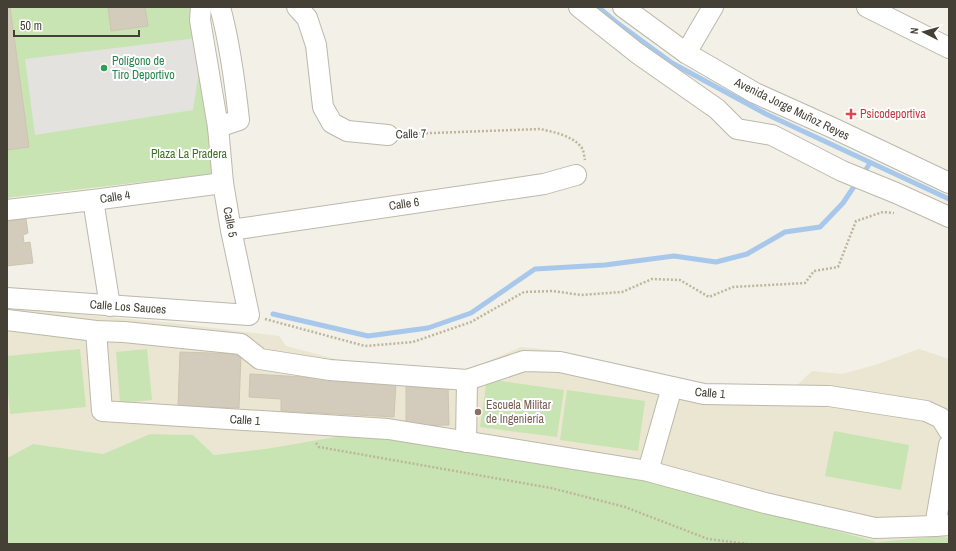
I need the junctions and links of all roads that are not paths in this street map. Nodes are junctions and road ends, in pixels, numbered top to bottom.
1 (201, 7) edge
2 (220, 7) edge
3 (297, 7) edge
4 (579, 7) edge
5 (623, 7) edge
6 (713, 7) edge
7 (867, 7) edge
8 (949, 48) edge
9 (686, 53) junction
10 (218, 127) junction
11 (388, 135) road end
12 (576, 174) road end
13 (223, 183) junction
14 (949, 183) edge
15 (92, 200) junction
16 (7, 210) edge
17 (949, 217) edge
18 (232, 230) junction
19 (7, 298) edge
20 (110, 306) junction
21 (249, 315) joint
22 (7, 320) edge
23 (96, 331) junction
24 (467, 380) junction
25 (672, 387) junction
26 (949, 431) edge
27 (466, 442) junction
28 (949, 445) edge
29 (648, 472) junction
30 (942, 526) edge

1 - 10 street, Calle 5
2 - 10 street
3 - 11 street, Calle 7
4 - 17 street
5 - 9 street, Avenida Jorge Muñoz Reyes
6 - 9 street
7 - 8 street
9 - 14 street, Avenida Jorge Muñoz Reyes
10 - 13 street, Calle 5
12 - 18 street, Calle 6
13 - 15 street, Calle 4
13 - 18 street, Calle 5
15 - 16 street, Calle 4
15 - 20 street
18 - 21 street, Calle 5
19 - 20 street, Calle Los Sauces
20 - 21 street, Calle Los Sauces
22 - 23 street, Calle 1
23 - 24 street, Calle 1
23 - 27 street, Calle 1
24 - 25 street, Calle 1
24 - 27 street
25 - 26 street, Calle 1
25 - 29 street
27 - 29 street, Calle 1
28 - 30 street, Calle 1
29 - 30 street, Calle 1

